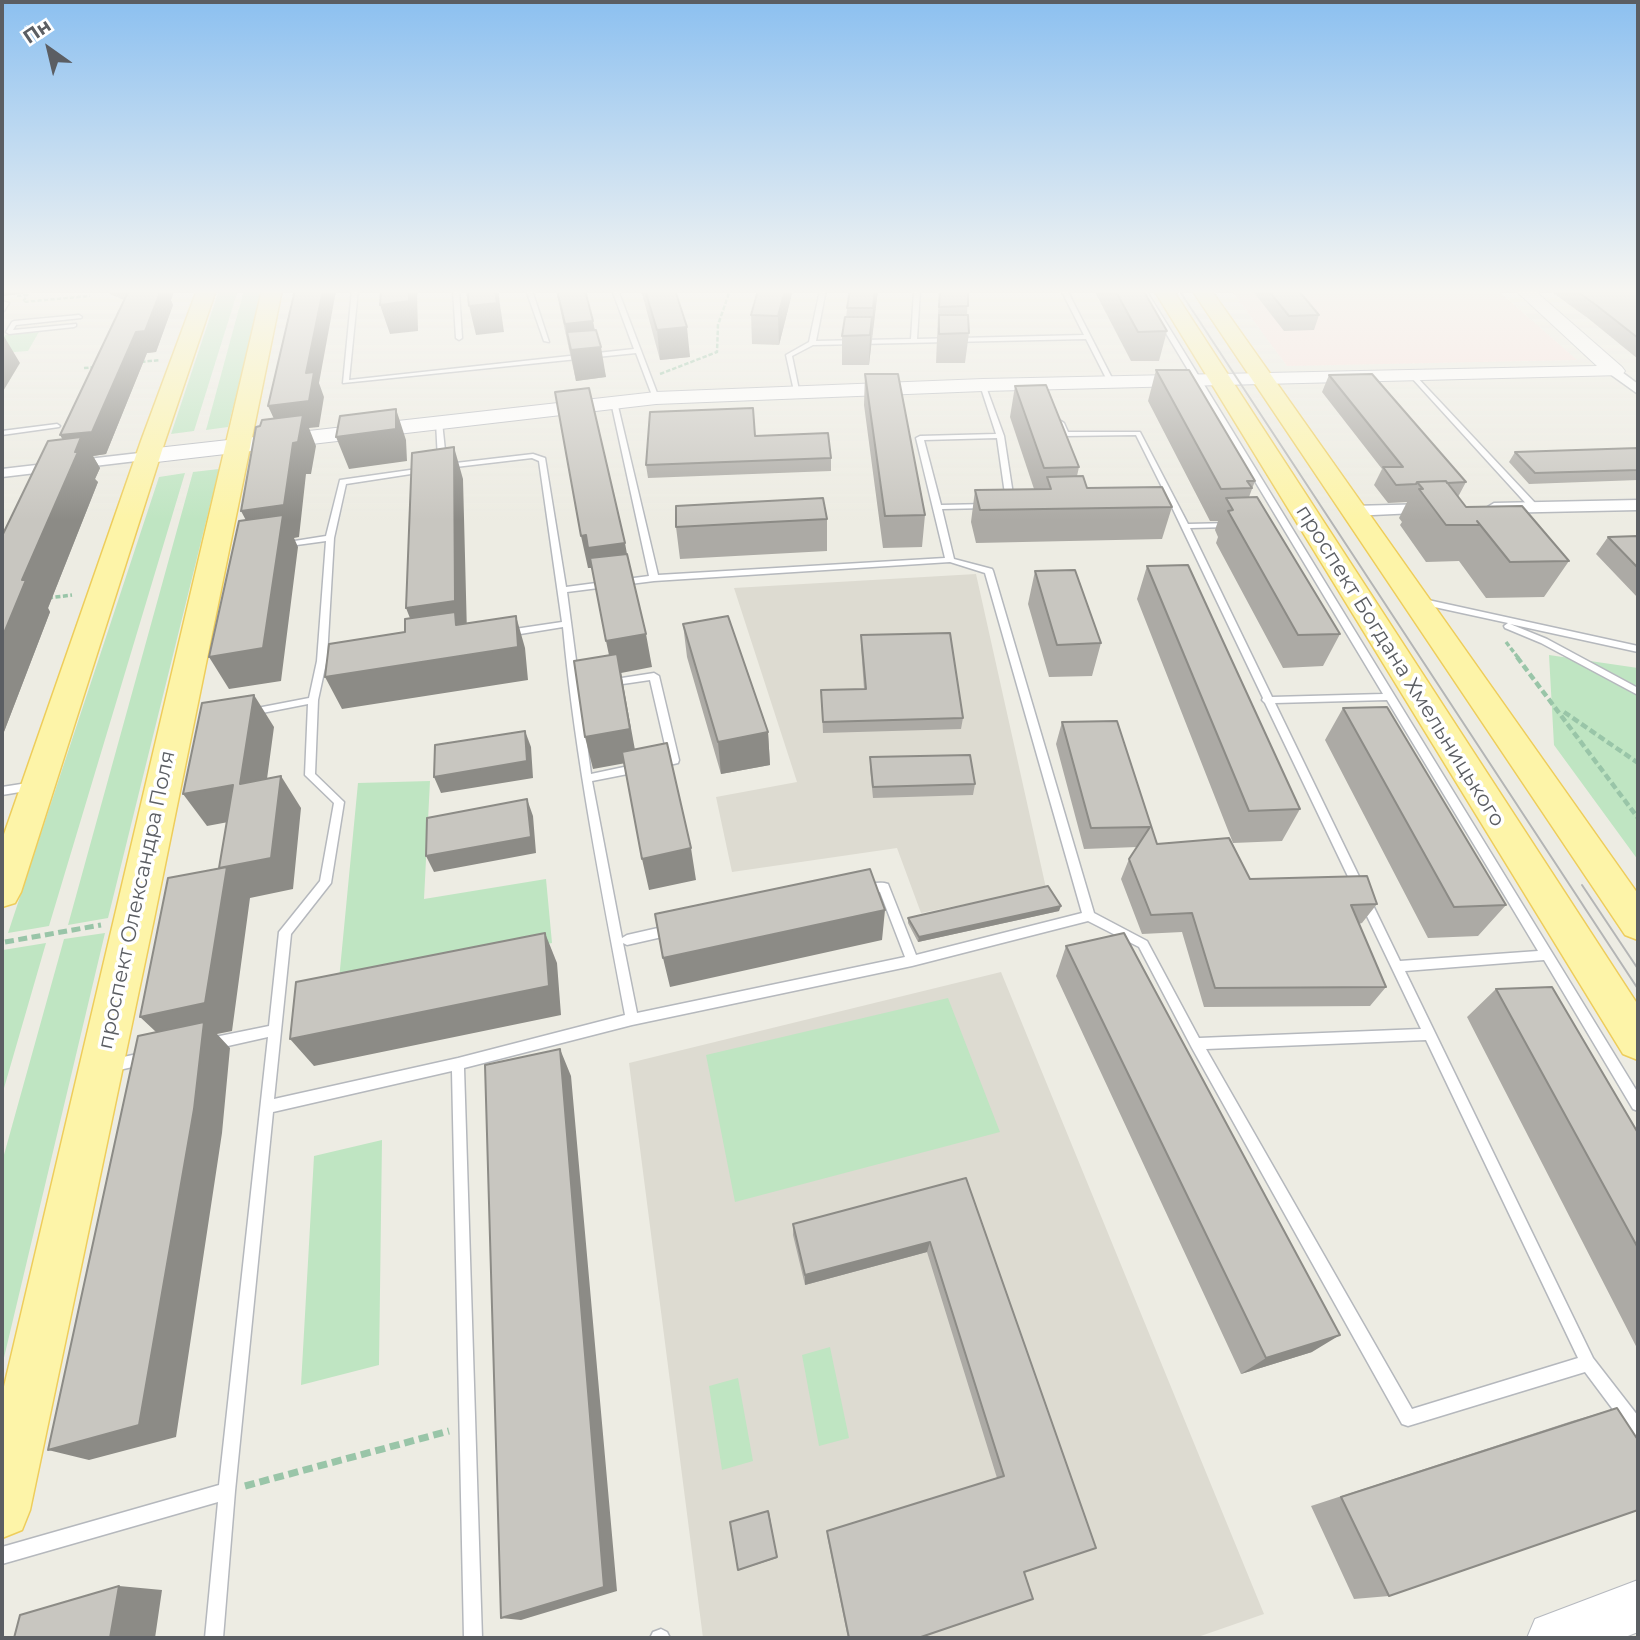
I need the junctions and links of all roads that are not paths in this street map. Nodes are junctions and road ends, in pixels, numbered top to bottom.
1 (180, 367) edge
2 (256, 367) edge
3 (347, 367) edge
4 (490, 367) edge
5 (642, 367) edge
6 (791, 367) edge
7 (1103, 367) edge
8 (1199, 367) edge
9 (1202, 367) edge
10 (1253, 367) edge
11 (1610, 367) edge
12 (1615, 371) junction
13 (1412, 375) junction
14 (1262, 379) junction
15 (1209, 380) junction
16 (1111, 382) junction
17 (983, 385) junction
18 (796, 390) junction
19 (1638, 390) edge
20 (656, 398) junction
21 (614, 402) junction
22 (1057, 414) edge
23 (439, 422) junction
24 (57, 426) dead end
25 (2, 433) edge
26 (1000, 436) junction
27 (239, 445) junction
28 (148, 456) junction
29 (443, 467) junction
30 (2, 473) edge
31 (1173, 501) junction
32 (1146, 502) edge
33 (1010, 505) junction
34 (1024, 505) edge
35 (1638, 505) edge
36 (938, 507) junction
37 (1534, 507) junction
38 (1478, 508) edge
39 (1450, 509) edge
40 (1352, 511) junction
41 (1273, 524) edge
42 (1286, 524) junction
43 (1236, 525) edge
44 (1185, 526) junction
45 (330, 538) junction
46 (267, 547) edge
47 (950, 560) junction
48 (654, 579) junction
49 (562, 590) junction
50 (1340, 593) junction
51 (1413, 600) junction
52 (1486, 617) junction
53 (567, 624) junction
54 (499, 634) edge
55 (1638, 649) edge
56 (349, 657) edge
57 (322, 661) junction
58 (599, 685) edge
59 (1638, 692) edge
60 (1390, 697) junction
61 (313, 700) junction
62 (1267, 700) junction
63 (236, 716) edge
64 (586, 779) junction
65 (40, 785) junction
66 (2, 791) edge
67 (1466, 796) junction
68 (2, 892) edge
69 (857, 892) edge
70 (1089, 916) junction
71 (1638, 924) edge
72 (681, 928) edge
73 (626, 940) dead end
74 (1545, 955) junction
75 (912, 961) junction
76 (1399, 966) junction
77 (632, 1019) junction
78 (275, 1030) junction
79 (1430, 1034) junction
80 (1638, 1041) edge
81 (1196, 1044) junction
82 (197, 1047) edge
83 (158, 1055) edge
84 (458, 1064) junction
85 (100, 1068) junction
86 (1638, 1105) edge
87 (268, 1107) junction
88 (1588, 1363) junction
89 (1638, 1429) edge
90 (227, 1491) junction
91 (2, 1510) edge
92 (2, 1556) edge
93 (1637, 1610) edge
94 (214, 1638) edge
95 (473, 1638) edge
96 (1554, 1638) edge

1 - 28 main road
2 - 27 main road, проспект Олександра Поля
3 - 4 lane
5 - 20 lane
6 - 18 lane
7 - 16 lane
8 - 15 lane
9 - 15 main road, проспект Богдана Хмельницького
10 - 14 main road, проспект Богдана Хмельницького
11 - 12 street
12 - 13 street
12 - 19 street
13 - 14 street
13 - 37 lane
14 - 15 street
14 - 40 main road, проспект Богдана Хмельницького
15 - 16 street
15 - 42 lane
15 - 50 main road, проспект Богдана Хмельницького
16 - 17 street
17 - 18 street
17 - 26 lane
18 - 20 street
20 - 21 street
21 - 23 street
21 - 48 lane
22 - 31 lane
23 - 27 street
23 - 29 lane
24 - 25 lane
26 - 33 lane
26 - 36 lane
27 - 28 street
27 - 85 main road, проспект Олександра Поля
28 - 30 street
28 - 65 main road
29 - 45 lane
29 - 49 lane
31 - 32 lane
31 - 44 lane
33 - 34 lane
33 - 36 lane
35 - 37 street
36 - 47 lane
37 - 38 street
39 - 40 street
40 - 51 main road, проспект Богдана Хмельницького
41 - 42 lane
42 - 50 lane
43 - 44 lane
44 - 62 lane
45 - 46 lane
45 - 57 lane
47 - 48 lane
47 - 70 lane
48 - 49 lane
49 - 53 lane
50 - 60 lane
50 - 67 main road, проспект Богдана Хмельницького
51 - 52 lane
51 - 71 main road, проспект Богдана Хмельницького
52 - 55 lane
52 - 59 lane
53 - 54 lane
53 - 64 lane
56 - 57 lane
57 - 61 lane
58 - 64 lane
60 - 62 lane
60 - 67 lane
61 - 63 lane
61 - 78 lane
62 - 76 lane
64 - 77 lane
65 - 66 lane
65 - 68 main road
67 - 74 lane
67 - 80 main road, проспект Богдана Хмельницького
69 - 75 lane
70 - 75 lane
70 - 81 lane
72 - 73 lane
74 - 76 lane
74 - 86 lane
75 - 77 lane
76 - 79 lane
77 - 84 lane
78 - 82 lane
78 - 87 lane
79 - 81 lane
79 - 88 lane
81 - 88 lane
83 - 85 lane
84 - 87 lane
84 - 95 lane
85 - 91 main road, проспект Олександра Поля
87 - 90 lane
88 - 89 lane
90 - 92 lane
90 - 94 lane
93 - 96 street

